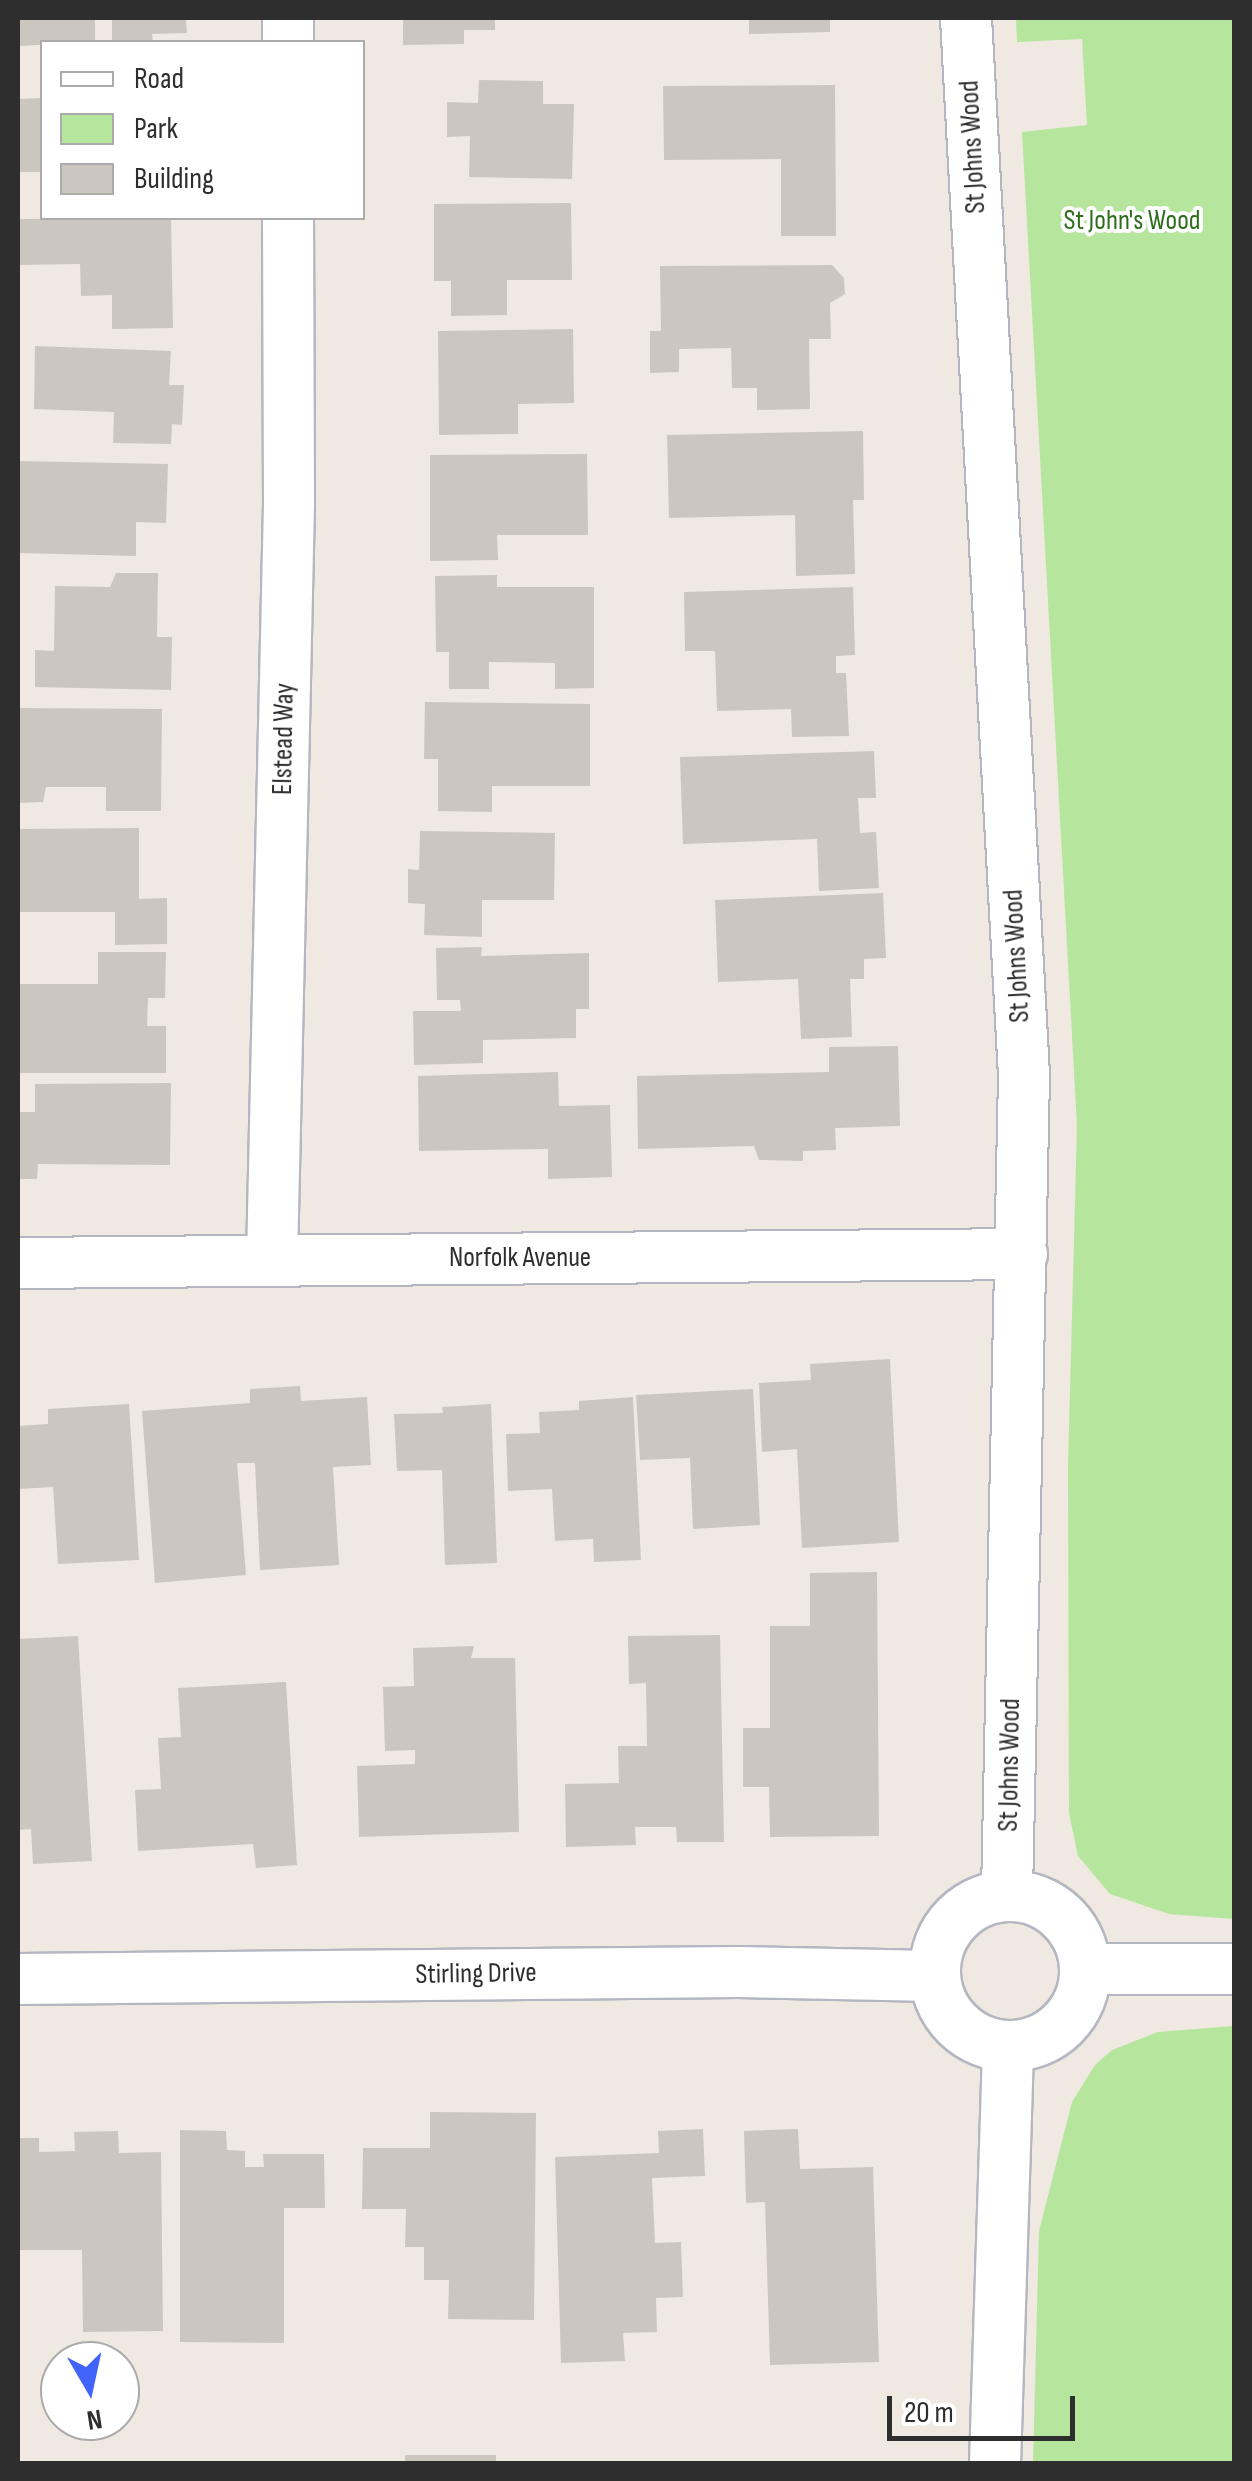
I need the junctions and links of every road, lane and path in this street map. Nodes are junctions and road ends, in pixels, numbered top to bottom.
1 (966, 18) edge
2 (288, 220) edge
3 (1022, 1254) junction
4 (272, 1260) junction
5 (18, 1263) edge
6 (1007, 1894) junction
7 (1086, 1969) junction
8 (1234, 1969) edge
9 (934, 1976) junction
10 (18, 1978) edge
11 (1008, 2047) junction
12 (995, 2464) edge

1 - 3 street, St Johns Wood
2 - 4 street, Elstead Way
3 - 4 street, Norfolk Avenue
3 - 6 street, St Johns Wood
4 - 5 street, Norfolk Avenue
6 - 7 street
6 - 9 street
7 - 8 street
7 - 11 street
9 - 10 street, Stirling Drive
9 - 11 street
11 - 12 street

